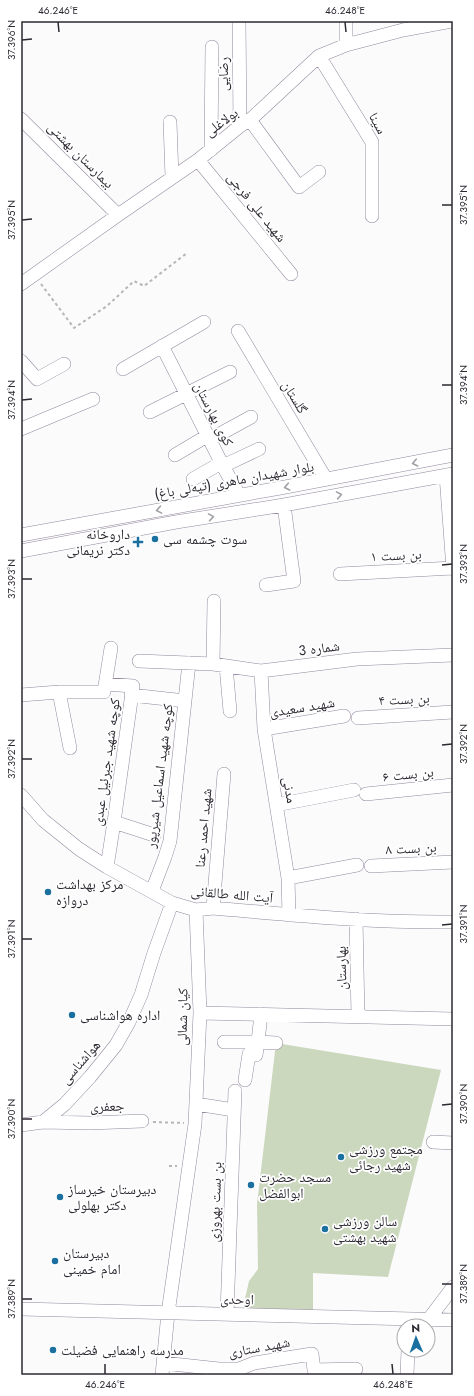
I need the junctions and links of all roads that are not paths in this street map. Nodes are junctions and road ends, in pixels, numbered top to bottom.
1 (239, 21) edge
2 (346, 21) edge
3 (452, 21) edge
4 (346, 45) junction
5 (212, 47) dead end
6 (319, 56) junction
7 (21, 119) edge
8 (170, 122) dead end
9 (245, 123) junction
10 (211, 150) junction
11 (198, 160) junction
12 (319, 172) dead end
13 (172, 177) junction
14 (118, 215) junction
15 (372, 216) dead end
16 (290, 274) dead end
17 (21, 284) edge
18 (204, 322) dead end
19 (238, 331) dead end
20 (162, 346) junction
21 (21, 361) edge
22 (64, 364) dead end
23 (123, 369) dead end
24 (230, 372) dead end
25 (186, 394) junction
26 (93, 399) dead end
27 (150, 412) dead end
28 (251, 417) dead end
29 (21, 429) edge
30 (208, 438) junction
31 (259, 449) dead end
32 (175, 455) dead end
33 (453, 455) edge
34 (222, 465) junction
35 (450, 475) edge
36 (193, 479) dead end
37 (326, 479) junction
38 (239, 495) junction
39 (284, 505) junction
40 (21, 535) edge
41 (21, 551) edge
42 (453, 568) edge
43 (340, 574) dead end
44 (266, 585) dead end
45 (214, 601) dead end
46 (111, 648) dead end
47 (453, 655) edge
48 (139, 661) dead end
49 (189, 663) junction
50 (219, 665) junction
51 (261, 671) junction
52 (105, 684) junction
53 (60, 692) junction
54 (21, 694) edge
55 (131, 695) junction
56 (185, 701) junction
57 (230, 711) dead end
58 (453, 712) edge
59 (344, 716) dead end
60 (358, 718) dead end
61 (264, 729) junction
62 (70, 748) dead end
63 (224, 774) dead end
64 (453, 785) edge
65 (21, 795) edge
66 (276, 805) junction
67 (114, 822) junction
68 (154, 835) dead end
69 (453, 862) edge
70 (357, 865) dead end
71 (371, 866) dead end
72 (107, 867) junction
73 (288, 878) junction
74 (152, 891) junction
75 (172, 903) junction
76 (213, 908) junction
77 (196, 910) junction
78 (289, 915) junction
79 (356, 919) junction
80 (453, 922) edge
81 (200, 1013) junction
82 (261, 1014) junction
83 (358, 1016) junction
84 (453, 1018) edge
85 (224, 1042) dead end
86 (258, 1042) junction
87 (276, 1043) dead end
88 (246, 1080) dead end
89 (234, 1091) dead end
90 (196, 1104) junction
91 (234, 1110) junction
92 (142, 1121) road end
93 (43, 1122) junction
94 (21, 1125) edge
95 (433, 1142) dead end
96 (453, 1143) edge
97 (453, 1287) edge
98 (21, 1309) edge
99 (168, 1313) junction
100 (227, 1314) junction
101 (430, 1318) edge
102 (436, 1319) edge
103 (453, 1320) edge
104 (396, 1321) edge
105 (408, 1358) edge
106 (162, 1369) edge
107 (356, 1369) dead end
108 (334, 1373) edge
109 (407, 1375) edge

1 - 9 street, رضایی
2 - 4 street
3 - 4 street, بولاغلی
4 - 6 street, بولاغلی
5 - 10 street
6 - 9 street, بولاغلی
6 - 15 street, سینا
7 - 14 street, بیمارستان بهشتی
8 - 13 street
9 - 10 street, بولاغلی
9 - 12 street
10 - 11 street, بولاغلی
11 - 13 street, بولاغلی
11 - 16 street, شهید علی فرجی
13 - 14 street, بولاغلی
14 - 17 street, بولاغلی
18 - 20 street
19 - 37 street, گلستان
20 - 23 street
20 - 25 street, کوی بهارستان
21 - 22 street
24 - 25 street
25 - 27 street
25 - 30 street, کوی بهارستان
26 - 29 street
28 - 30 street
30 - 32 street
30 - 34 street, کوی بهارستان
31 - 34 street
33 -> 37 street, بلوار شهیدان ماهری (تپه‌لی باغ)
34 - 36 street
34 - 38 street, کوی بهارستان
39 -> 35 street
35 - 42 street
37 -> 38 street, بلوار شهیدان ماهری (تپه‌لی باغ)
38 -> 40 street, بلوار شهیدان ماهری (تپه‌لی باغ)
41 -> 39 street
39 - 44 street
42 - 43 street, بن بست ۱
45 - 50 street
46 - 52 street
47 - 51 street, شماره 3
48 - 49 street, شماره 3
49 - 50 street, شماره 3
49 - 56 street, کوچه شهید اسماعیل شیرپور
50 - 51 street, شماره 3
50 - 57 street
51 - 61 street, مدنی
52 - 53 street, کوچه شهید جبرئیل عبدی
52 - 55 street, کوچه شهید جبرئیل عبدی
53 - 54 street, کوچه شهید جبرئیل عبدی
53 - 62 street
55 - 56 street
55 - 67 street, کوچه شهید جبرئیل عبدی
56 - 74 street, کوچه شهید اسماعیل شیرپور
58 - 60 street, بن بست ۴
59 - 61 street, شهید سعیدی
61 - 66 street, مدنی
63 - 76 street, شهید احمد رعنا
64 - 66 street, بن بست ۶
65 - 72 street, آیت الله طالقانی
66 - 73 street, مدنی
67 - 68 street
67 - 72 street, کوچه شهید جبرئیل عبدی
69 - 71 street, بن بست ۸
70 - 73 street
72 - 74 street, آیت الله طالقانی
73 - 78 street, مدنی
74 - 75 street, آیت الله طالقانی
75 - 77 street, آیت الله طالقانی
75 - 93 street, هواشناسی
76 - 77 street, آیت الله طالقانی
76 - 78 street, آیت الله طالقانی
77 - 81 street, کیان شمالی
78 - 79 street, آیت الله طالقانی
79 - 80 street, آیت الله طالقانی
79 - 83 street, بهارستان
81 - 82 street
81 - 90 street, کیان شمالی
82 - 83 street
82 - 86 street
83 - 84 street
85 - 86 street
86 - 87 street
86 - 88 street
89 - 91 street, بن بست بهروزی
90 - 91 street
90 - 99 street, کیان شمالی
91 - 100 street, بن بست بهروزی
92 - 93 street, جعفری
93 - 94 street, جعفری
95 - 96 street
97 - 101 street
98 - 99 street, اوحدی
99 - 100 street, اوحدی
99 - 106 street, کیان شمالی
100 - 104 street, اوحدی
102 - 103 street, اوحدی
105 - 109 street
106 - 108 street, شهید ستاری
107 - 108 street

